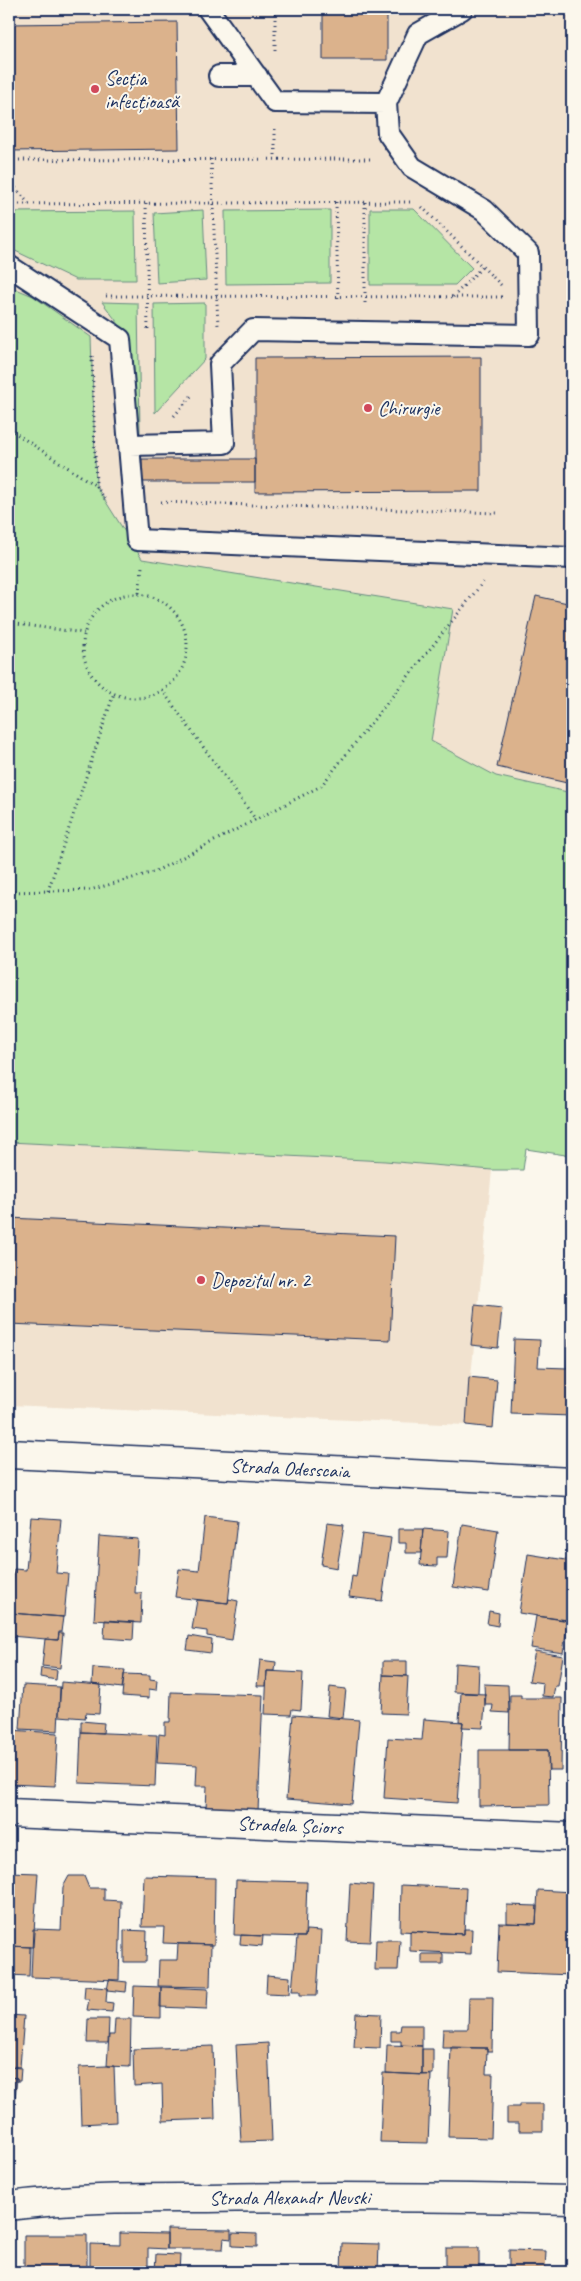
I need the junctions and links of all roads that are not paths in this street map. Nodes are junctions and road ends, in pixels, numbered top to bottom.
1 (208, 9) edge
2 (462, 9) edge
3 (219, 76) dead end
4 (257, 76) junction
5 (386, 103) junction
6 (9, 266) edge
7 (129, 445) junction
8 (572, 558) edge
9 (9, 1454) edge
10 (572, 1482) edge
11 (9, 1813) edge
12 (572, 1837) edge
13 (572, 2200) edge
14 (9, 2206) edge

1 - 4 lane
2 - 5 lane
3 - 4 lane
4 - 5 lane
5 - 7 lane
6 - 7 lane
7 - 8 lane
9 - 10 street, Strada Odesscaia
11 - 12 street, Stradela Șciors
13 - 14 street, Strada Alexandr Nevski

